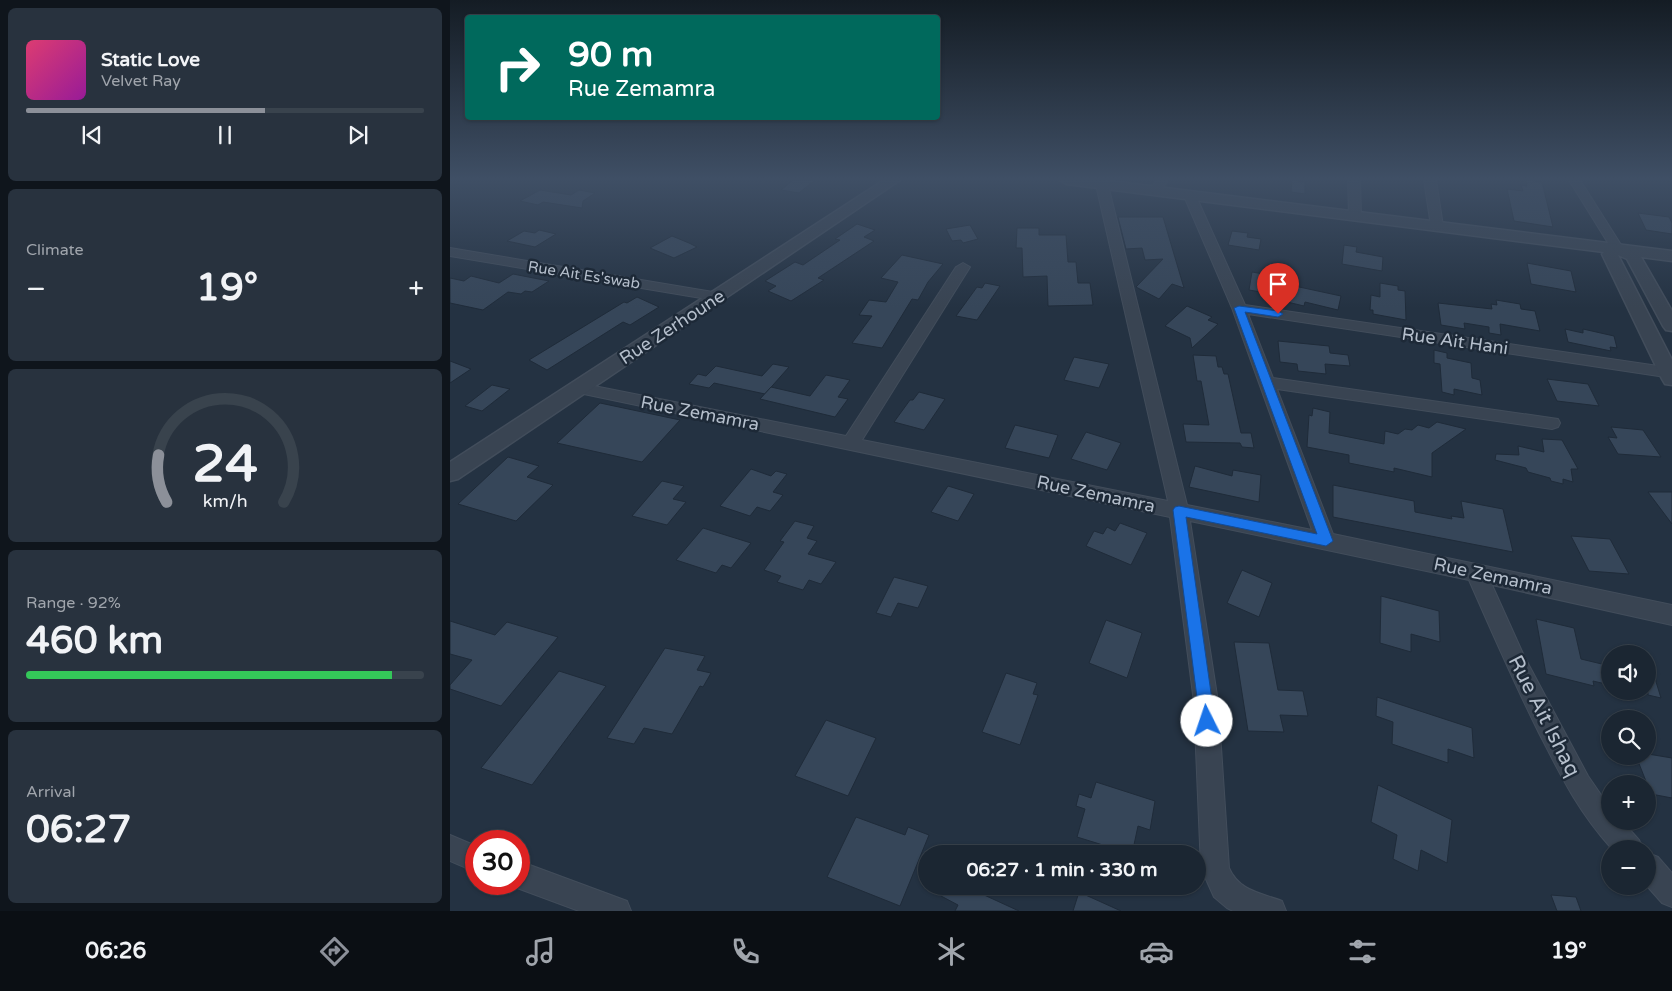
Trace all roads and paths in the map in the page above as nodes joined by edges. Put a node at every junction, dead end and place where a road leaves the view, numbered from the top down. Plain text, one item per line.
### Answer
1 (830, 223) edge
2 (1111, 223) edge
3 (1202, 223) edge
4 (1407, 223) edge
5 (1436, 223) edge
6 (1601, 223) edge
7 (1436, 226) junction
8 (1617, 248) junction
9 (450, 252) edge
10 (1672, 256) edge
11 (963, 267) dead end
12 (719, 296) junction
13 (1239, 308) junction
14 (1672, 326) edge
15 (1671, 375) edge
16 (1266, 382) junction
17 (579, 388) junction
18 (1552, 423) dead end
19 (851, 443) junction
20 (450, 473) edge
21 (1179, 510) junction
22 (1326, 541) junction
23 (1476, 572) junction
24 (1672, 615) edge
25 (1622, 840) edge
26 (450, 848) edge
27 (465, 854) edge
28 (1656, 876) edge
29 (530, 879) edge
30 (1672, 894) edge
31 (617, 911) edge
32 (1272, 911) edge

1 - 12 street, Rue Zerhoune
2 - 21 street
3 - 13 street
4 - 7 street
5 - 7 street
6 - 8 street
7 - 8 street
8 - 10 street
8 - 14 street
8 - 15 street
9 - 12 street, Rue Ait Es'swab
11 - 19 street
12 - 17 street, Rue Zerhoune
13 - 15 street, Rue Ait Hani
13 - 16 street
16 - 18 street
16 - 22 street
17 - 19 street, Rue Zemamra
17 - 20 street, Rue Zerhoune
19 - 21 street, Rue Zemamra
21 - 22 street, Rue Zemamra
21 - 32 street
22 - 23 street, Rue Zemamra
23 - 24 street, Rue Zemamra
23 - 25 street, Rue Ait Ishaq
26 - 27 street
28 - 30 street
29 - 31 street

